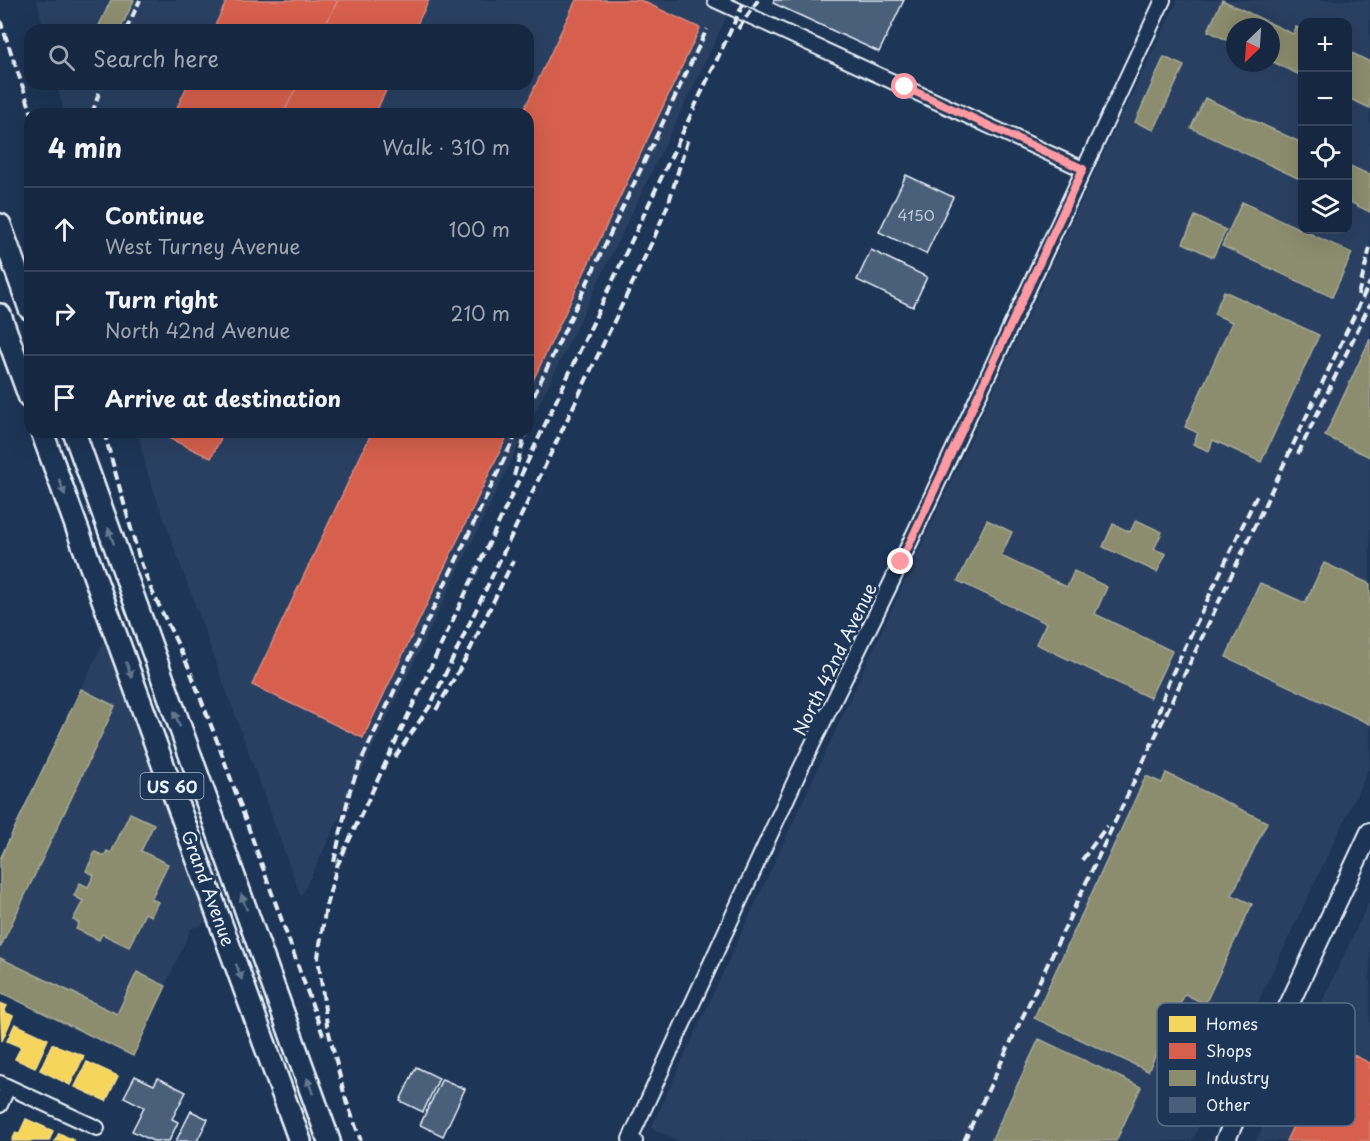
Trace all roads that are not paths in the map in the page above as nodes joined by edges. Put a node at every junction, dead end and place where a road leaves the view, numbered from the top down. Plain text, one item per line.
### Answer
1 (715, 0) edge
2 (1163, 0) edge
3 (1083, 169) junction
4 (0, 225) edge
5 (24, 292) edge
6 (0, 315) edge
7 (24, 381) edge
8 (44, 438) edge
9 (76, 438) edge
10 (1370, 832) edge
11 (1290, 1003) edge
12 (4, 1085) edge
13 (0, 1105) edge
14 (1232, 1126) edge
15 (97, 1128) dead end
16 (633, 1140) edge
17 (300, 1141) edge
18 (329, 1141) edge
19 (1225, 1141) edge

1 - 3 street
2 - 3 street, North 42nd Avenue
3 - 16 street, North 42nd Avenue
4 - 5 highway
6 - 7 highway
8 -> 17 highway, Grand Avenue / US 60
18 -> 9 highway, Grand Avenue / US 60
10 - 11 main road
12 - 13 street
12 - 15 street
14 - 19 main road

